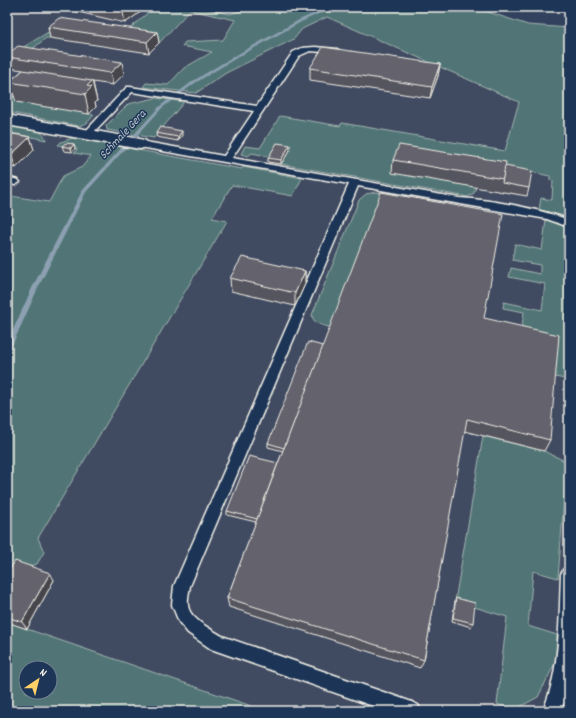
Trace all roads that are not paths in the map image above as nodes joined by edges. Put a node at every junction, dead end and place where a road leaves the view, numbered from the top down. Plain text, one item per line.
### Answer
1 (347, 52) edge
2 (260, 109) junction
3 (7, 120) edge
4 (87, 134) junction
5 (140, 144) joint
6 (226, 160) junction
7 (354, 183) junction
8 (569, 224) edge
9 (569, 574) edge
10 (412, 711) edge
11 (552, 711) edge

1 - 2 lane
2 - 4 lane
2 - 6 lane
3 - 4 street
4 - 5 street
5 - 6 lane
6 - 7 lane
7 - 8 lane
7 - 10 lane
9 - 11 lane

